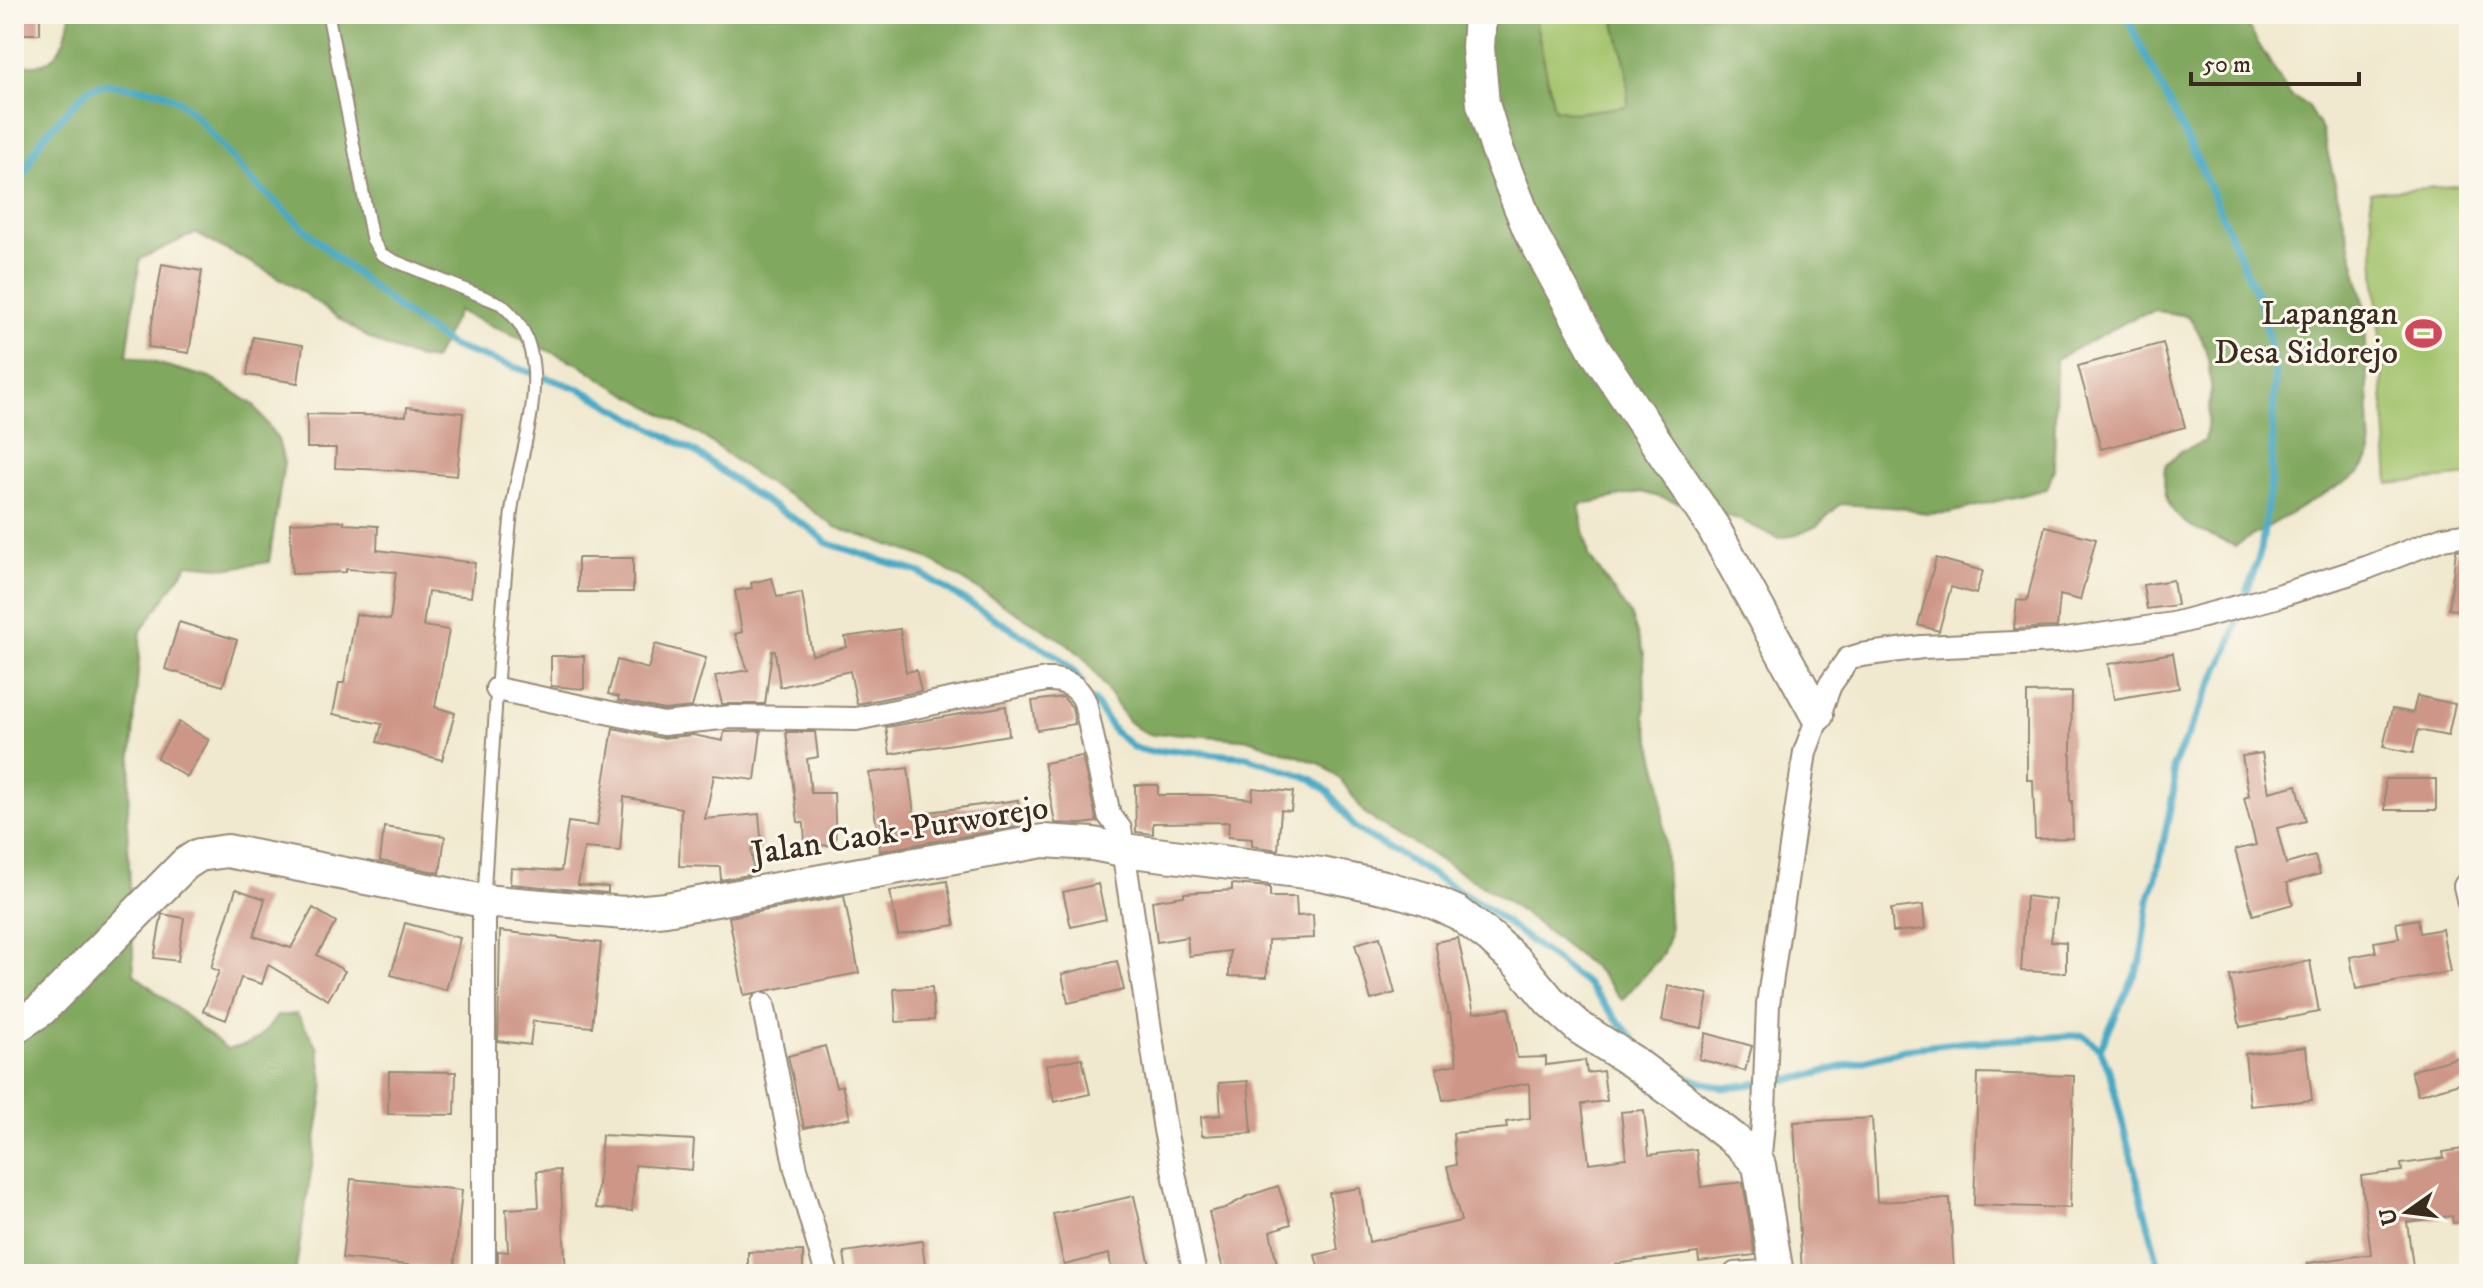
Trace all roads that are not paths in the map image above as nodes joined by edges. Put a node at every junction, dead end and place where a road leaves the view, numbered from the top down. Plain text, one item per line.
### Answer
1 (328, 14) edge
2 (1480, 14) edge
3 (2469, 534) edge
4 (497, 689) junction
5 (1817, 715) junction
6 (1123, 850) junction
7 (484, 901) junction
8 (763, 1004) dead end
9 (14, 1028) edge
10 (1759, 1165) junction
11 (1777, 1273) edge
12 (484, 1274) edge
13 (827, 1274) edge
14 (1195, 1274) edge
15 (1735, 1274) edge

1 - 4 lane
2 - 5 street
3 - 5 street
4 - 6 street
4 - 7 lane
5 - 10 street
6 - 7 street, Jalan Caok-Purworejo
6 - 10 street, Jalan Caok-Purworejo
6 - 14 street
7 - 9 street, Jalan Caok-Purworejo
7 - 12 street
8 - 13 street
10 - 11 street
11 - 15 street

